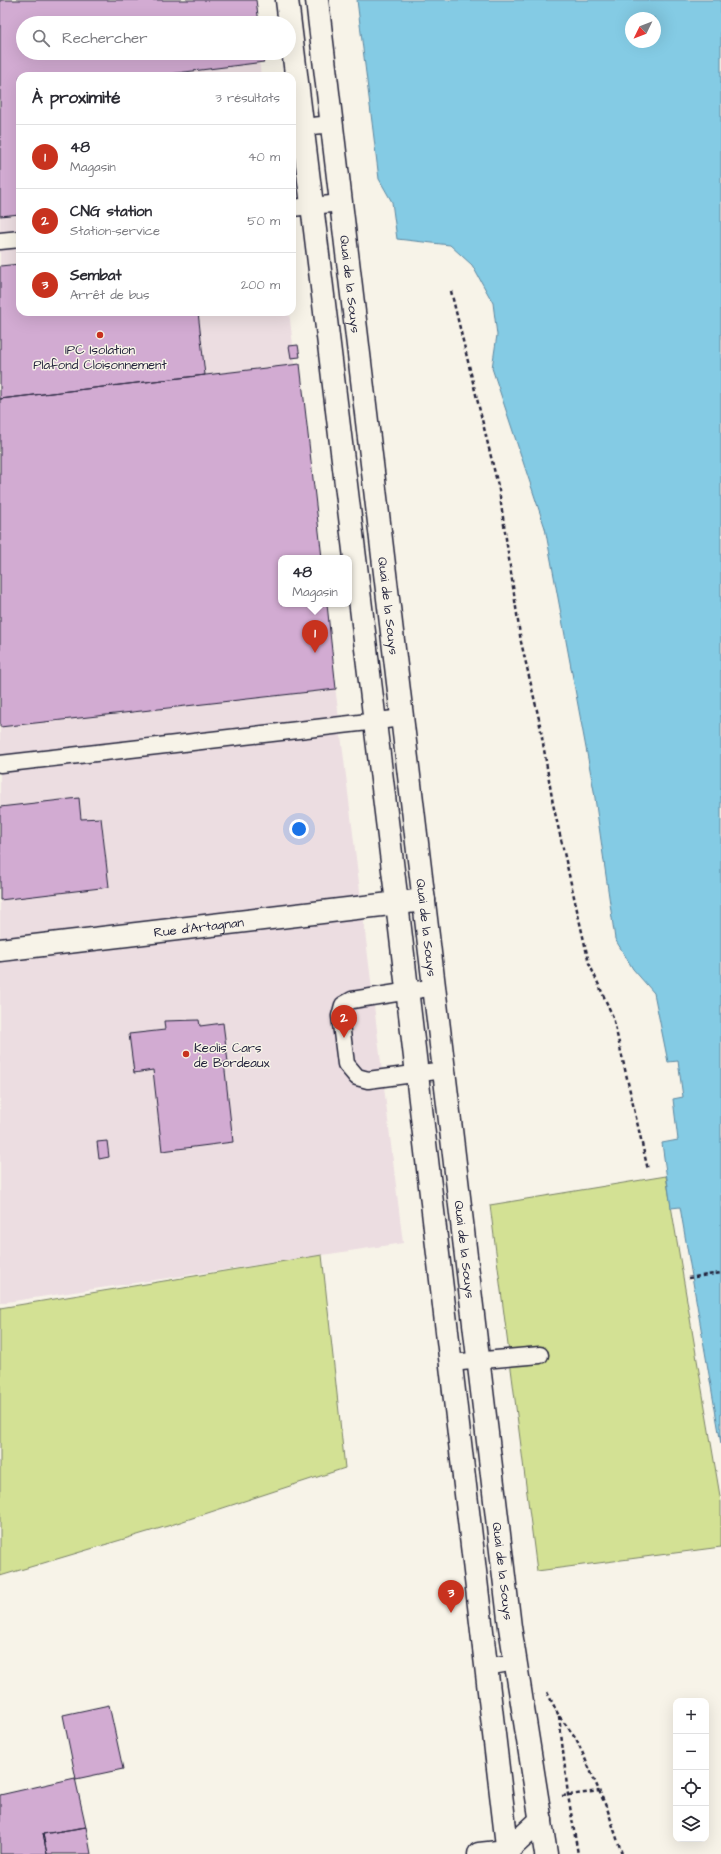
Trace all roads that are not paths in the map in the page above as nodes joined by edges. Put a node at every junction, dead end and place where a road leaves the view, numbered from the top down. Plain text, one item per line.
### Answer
1 (287, 0) edge
2 (317, 0) edge
3 (288, 16) edge
4 (292, 60) edge
5 (293, 72) edge
6 (296, 115) edge
7 (332, 124) junction
8 (297, 128) edge
9 (341, 202) junction
10 (302, 207) edge
11 (16, 239) edge
12 (0, 241) edge
13 (351, 555) edge
14 (352, 565) edge
15 (403, 718) junction
16 (374, 722) junction
17 (0, 764) edge
18 (424, 900) junction
19 (397, 903) junction
20 (0, 950) edge
21 (435, 987) junction
22 (407, 991) junction
23 (444, 1070) junction
24 (417, 1074) junction
25 (540, 1355) dead end
26 (478, 1360) junction
27 (450, 1363) junction
28 (516, 1662) junction
29 (486, 1667) junction
30 (541, 1820) junction
31 (508, 1853) edge
32 (479, 1854) edge
33 (546, 1854) edge

1 - 3 main road
2 - 7 main road, Quai de la Souys
4 - 5 main road
6 - 8 main road
7 - 8 lane
7 - 9 main road, Quai de la Souys
8 - 10 main road
9 - 10 lane
9 - 15 main road, Quai de la Souys
10 - 13 main road
11 - 12 lane
14 - 16 main road
15 - 16 lane
15 - 18 main road, Quai de la Souys
16 - 17 lane
16 - 19 main road
18 - 19 main road, Rue d'Artagnan
18 - 21 main road, Quai de la Souys
19 - 20 main road, Rue d'Artagnan
19 - 22 main road
21 - 22 lane
21 - 23 main road, Quai de la Souys
22 - 24 main road
22 - 24 lane
23 - 24 lane
23 - 26 main road, Quai de la Souys
24 - 27 main road
25 - 26 lane
26 - 27 lane
26 - 28 main road, Quai de la Souys
27 - 29 main road
28 - 29 lane
28 - 30 main road, Quai de la Souys
29 - 31 main road
30 - 31 main road
30 - 33 main road, Quai de la Souys
31 - 32 main road

